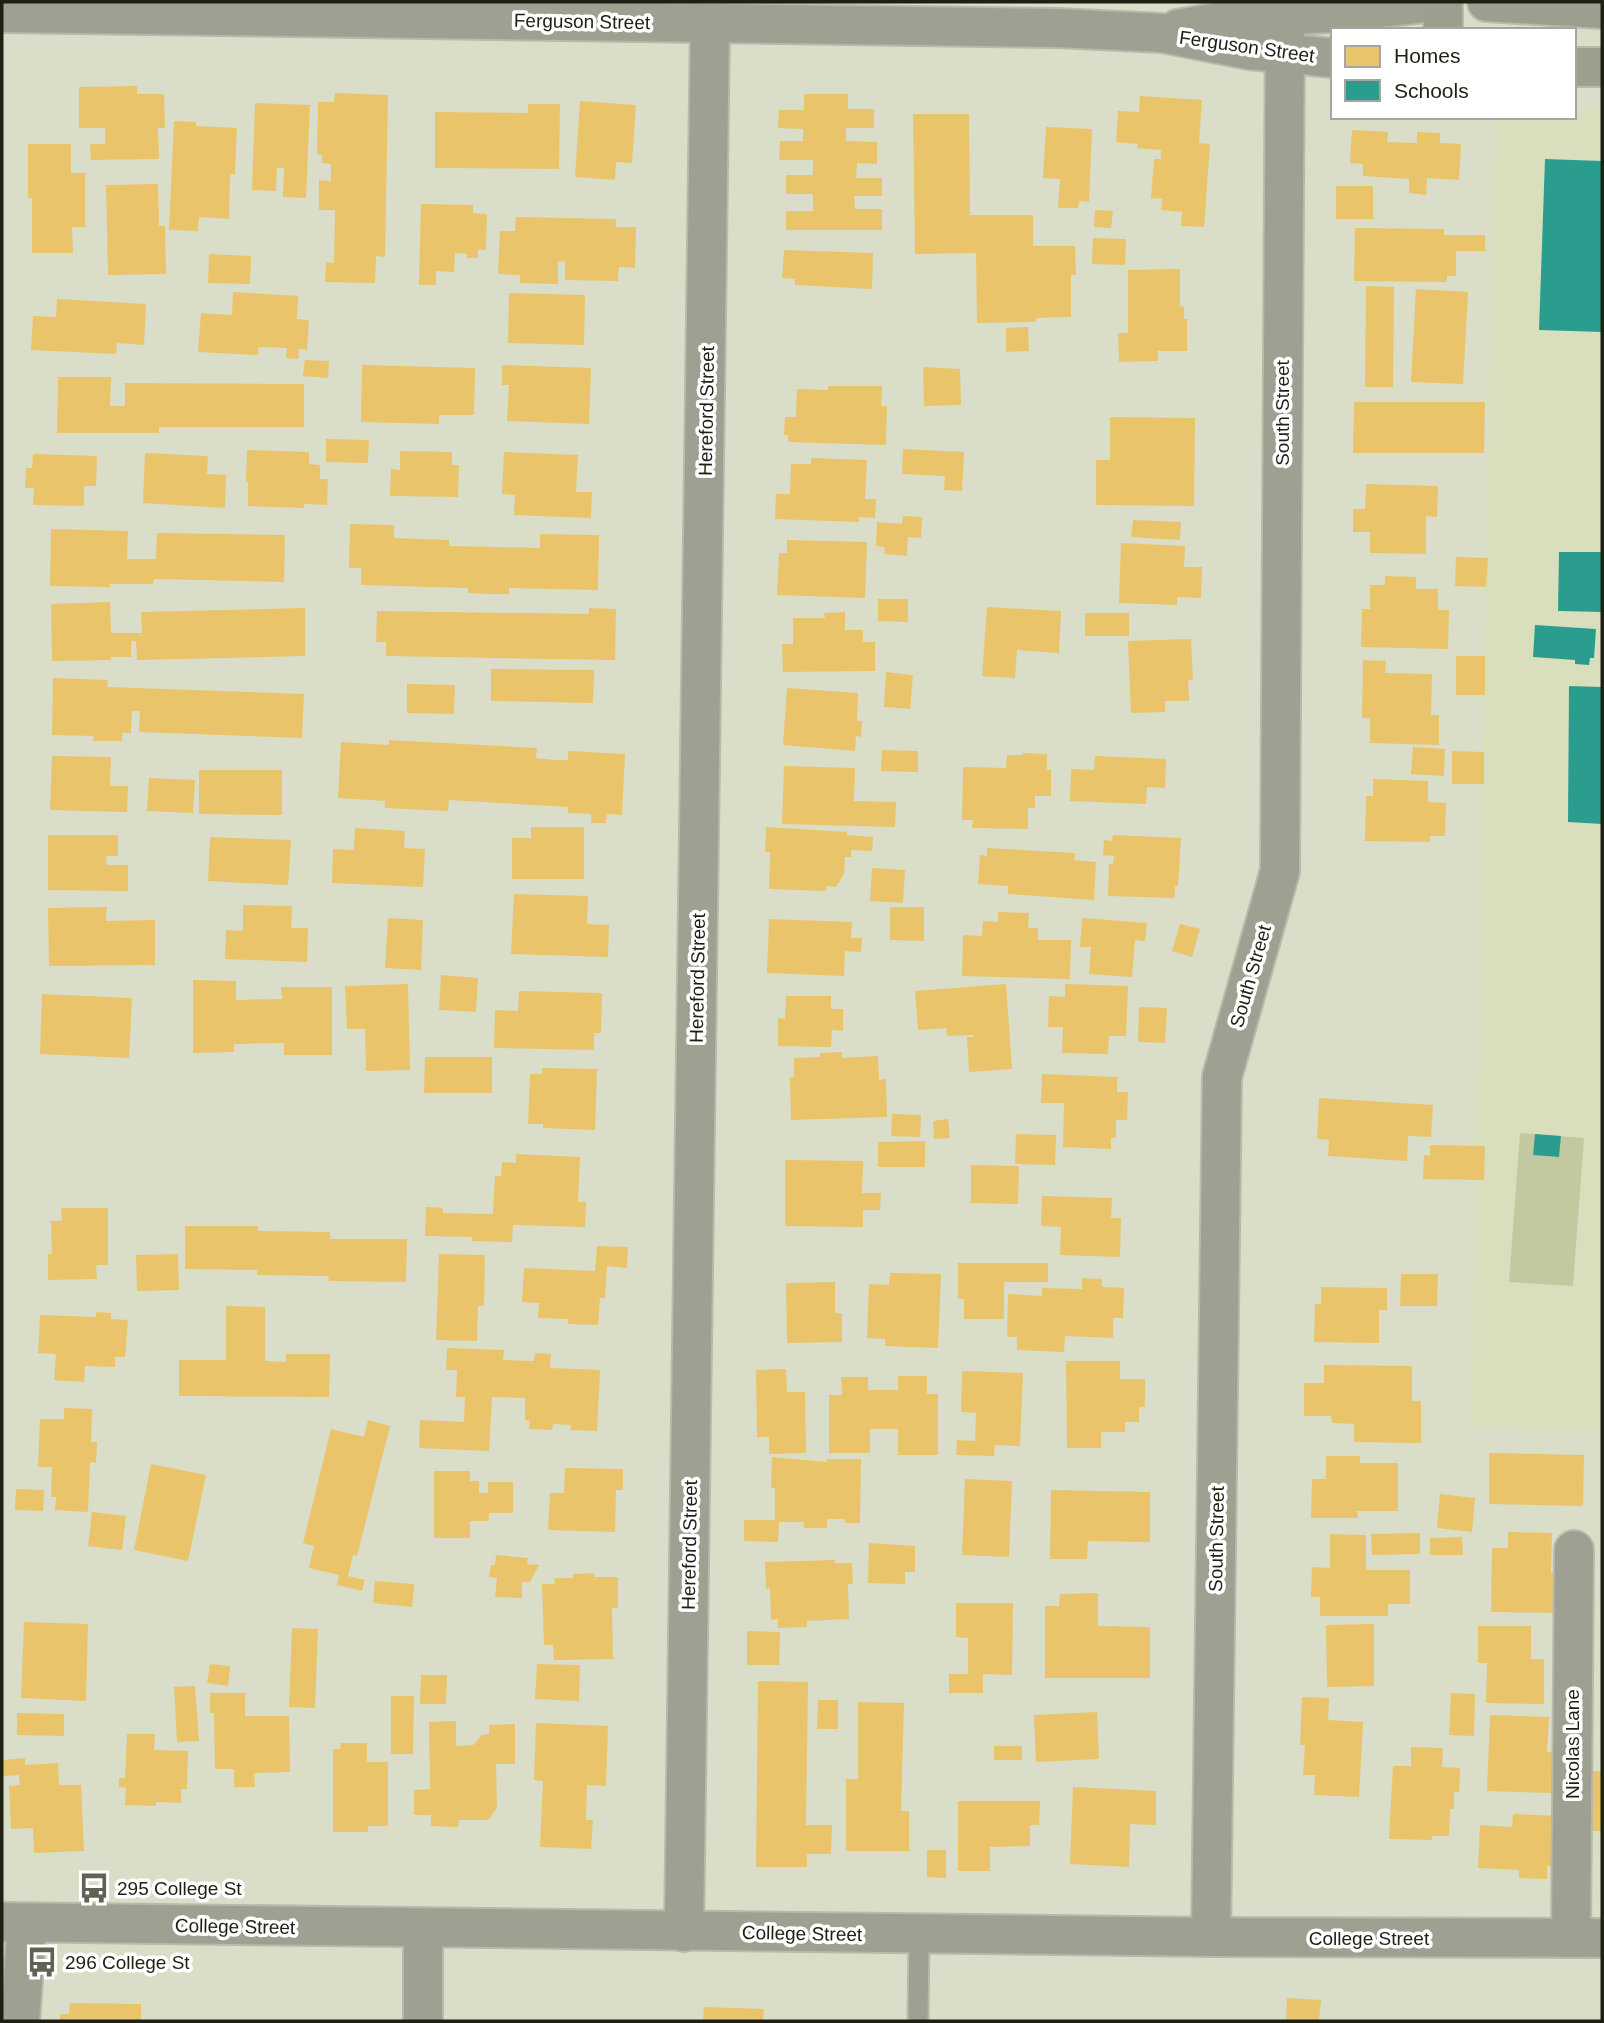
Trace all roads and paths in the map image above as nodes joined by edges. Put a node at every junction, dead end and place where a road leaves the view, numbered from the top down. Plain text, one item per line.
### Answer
1 (1433, 2) edge
2 (1443, 2) edge
3 (1487, 2) edge
4 (1514, 2) edge
5 (120, 9) edge
6 (1602, 9) edge
7 (534, 11) edge
8 (2, 13) edge
9 (1285, 14) junction
10 (710, 24) junction
11 (1443, 28) edge
12 (1513, 28) edge
13 (1162, 33) junction
14 (1284, 54) junction
15 (1331, 58) edge
16 (1576, 67) edge
17 (1602, 67) edge
18 (1574, 1550) dead end
19 (14, 1923) edge
20 (422, 1928) junction
21 (684, 1931) junction
22 (919, 1934) junction
23 (1211, 1937) junction
24 (1587, 1938) edge
25 (20, 2021) edge
26 (423, 2021) edge
27 (918, 2021) edge

1 - 9 street, Ferguson Street
2 - 11 main road
3 - 4 main road
4 - 6 main road
4 - 12 main road
5 - 7 street, Ferguson Street
5 - 8 street, Ferguson Street
7 - 10 street, Ferguson Street
9 - 13 street, Ferguson Street
9 - 14 street, South Street
10 - 13 street, Ferguson Street
10 - 21 street, Hereford Street
13 - 14 street, Ferguson Street
14 - 15 street, Ferguson Street
14 - 23 street, South Street
16 - 17 main road
18 - 24 street, Nicolas Lane
19 - 20 street, College Street
19 - 25 street
20 - 21 street, College Street
20 - 26 street
21 - 22 street, College Street
22 - 23 street, College Street
22 - 27 lane
23 - 24 street, College Street

